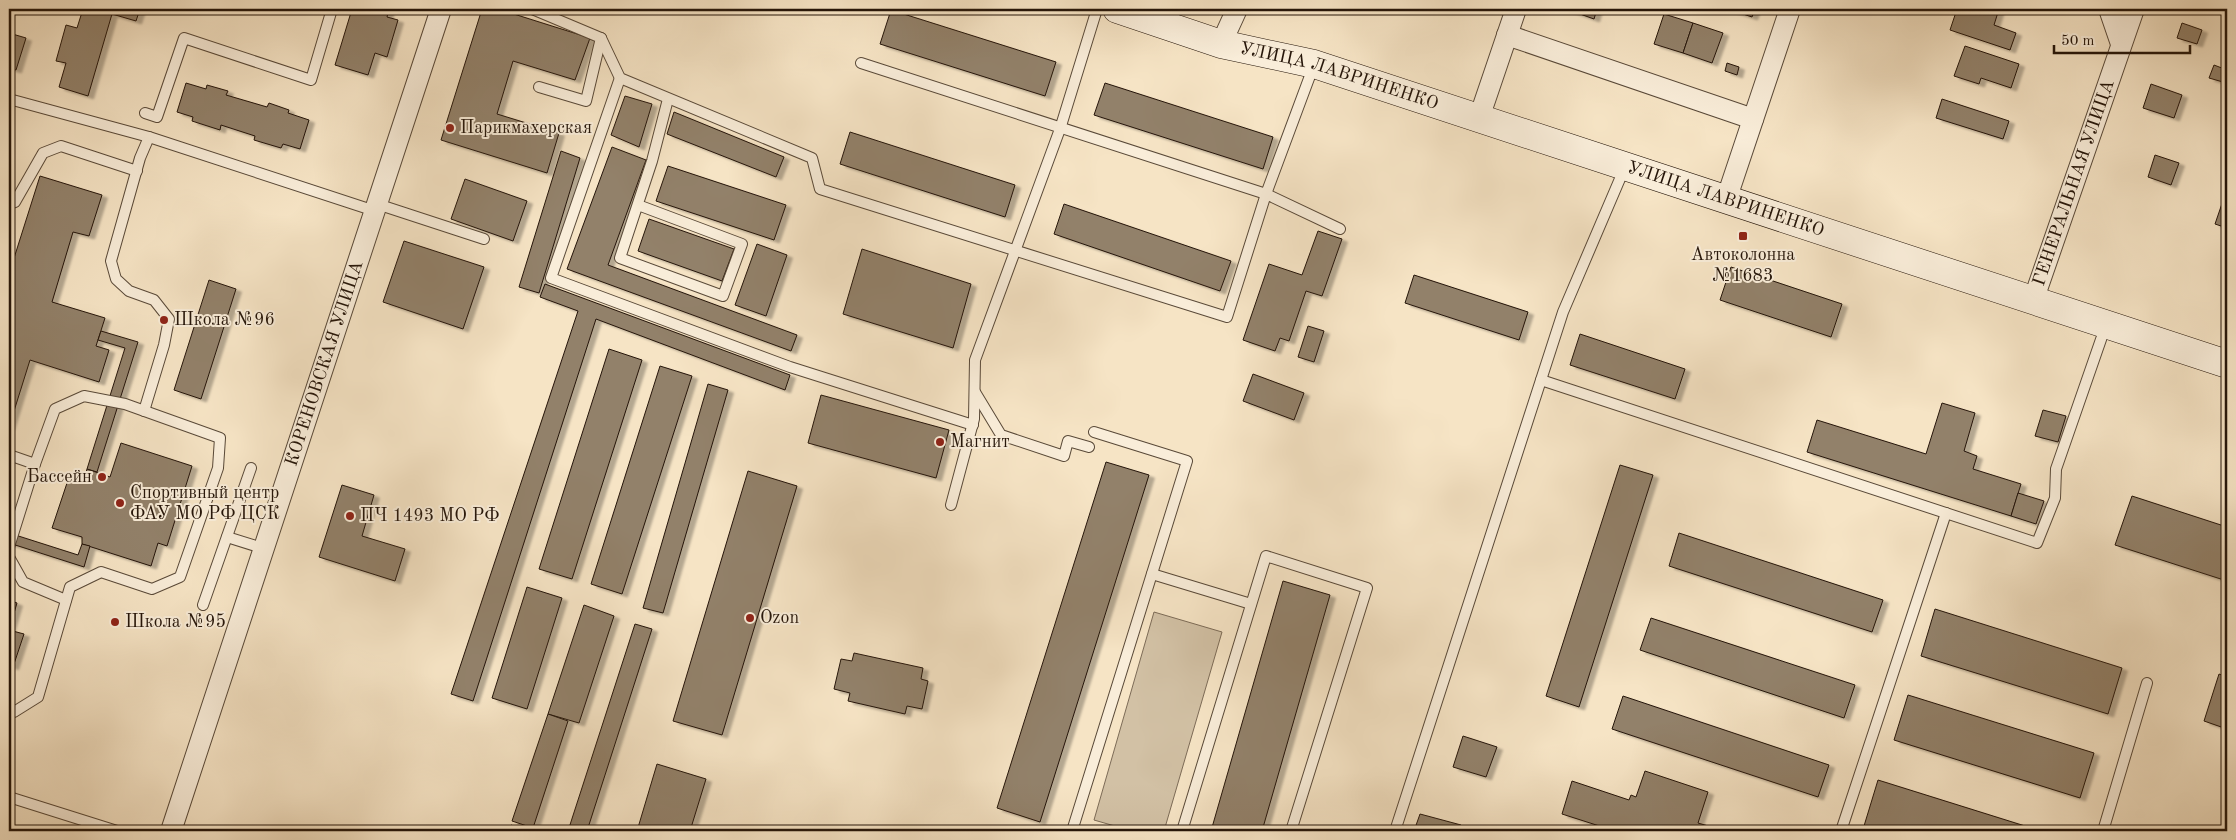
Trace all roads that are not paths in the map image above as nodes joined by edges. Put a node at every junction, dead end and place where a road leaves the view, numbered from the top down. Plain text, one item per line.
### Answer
1 (332, 9) edge
2 (441, 9) edge
3 (532, 9) edge
4 (1097, 9) edge
5 (1117, 9) edge
6 (1237, 9) edge
7 (1516, 9) edge
8 (1790, 9) edge
9 (2109, 9) edge
10 (2134, 9) edge
11 (1150, 14) edge
12 (1507, 34) junction
13 (601, 38) junction
14 (1221, 44) junction
15 (2122, 44) junction
16 (861, 63) dead end
17 (1314, 64) junction
18 (620, 78) junction
19 (539, 87) dead end
20 (9, 99) edge
21 (668, 99) junction
22 (145, 113) dead end
23 (1479, 118) junction
24 (1753, 119) junction
25 (1060, 129) junction
26 (148, 137) junction
27 (1625, 166) junction
28 (137, 171) junction
29 (1266, 194) junction
30 (1726, 200) junction
31 (9, 204) edge
32 (638, 205) junction
33 (376, 208) junction
34 (1340, 229) dead end
35 (484, 239) dead end
36 (1016, 250) junction
37 (2032, 301) junction
38 (2106, 325) junction
39 (2227, 364) edge
40 (1541, 380) junction
41 (975, 392) junction
42 (144, 411) junction
43 (973, 425) junction
44 (1094, 432) dead end
45 (1089, 447) dead end
46 (9, 455) edge
47 (35, 464) junction
48 (251, 468) dead end
49 (951, 505) dead end
50 (1946, 513) junction
51 (227, 537) junction
52 (9, 547) edge
53 (262, 548) junction
54 (9, 557) edge
55 (1152, 574) junction
56 (66, 600) junction
57 (1251, 604) junction
58 (203, 605) dead end
59 (2147, 683) dead end
60 (9, 710) edge
61 (9, 797) edge
62 (117, 831) edge
63 (170, 831) edge
64 (1072, 831) edge
65 (1182, 831) edge
66 (1291, 831) edge
67 (1395, 831) edge
68 (1841, 831) edge
69 (2102, 831) edge

1 - 22 lane
2 - 33 street, КОРЕНОВСКАЯ УЛИЦА
3 - 13 lane
4 - 25 lane
5 - 11 street
6 - 14 street
7 - 12 street
8 - 24 street
9 - 15 street
10 - 15 street, ГЕНЕРАЛЬНАЯ УЛИЦА
11 - 14 street
12 - 23 street
12 - 24 street
13 - 18 lane
13 - 19 lane
14 - 17 street, УЛИЦА ЛАВРИНЕНКО
15 - 37 street, ГЕНЕРАЛЬНАЯ УЛИЦА
16 - 25 lane
17 - 23 street, УЛИЦА ЛАВРИНЕНКО
17 - 29 lane
18 - 21 lane
18 - 43 lane
20 - 26 lane
21 - 32 lane
21 - 36 lane
23 - 27 street, УЛИЦА ЛАВРИНЕНКО
24 - 30 street
25 - 29 lane
25 - 36 lane
26 - 28 lane
26 - 33 lane
27 - 30 street, УЛИЦА ЛАВРИНЕНКО
27 - 40 lane
28 - 31 lane
28 - 42 lane
29 - 34 lane
29 - 36 lane
30 - 37 street, УЛИЦА ЛАВРИНЕНКО
32 - 32 lane
33 - 35 lane
33 - 53 street, КОРЕНОВСКАЯ УЛИЦА
36 - 41 lane
37 - 38 street, УЛИЦА ЛАВРИНЕНКО
38 - 39 street, УЛИЦА ЛАВРИНЕНКО
38 - 50 lane
40 - 50 lane
40 - 67 lane
41 - 43 lane
41 - 45 lane
42 - 47 lane
42 - 56 lane
43 - 49 lane
44 - 55 lane
46 - 47 lane
47 - 52 lane
48 - 51 lane
50 - 68 lane
51 - 53 lane
51 - 58 lane
53 - 63 street, КОРЕНОВСКАЯ УЛИЦА
54 - 56 lane
55 - 57 lane
55 - 64 lane
56 - 60 lane
57 - 65 lane
57 - 66 lane
59 - 69 lane
61 - 62 lane

